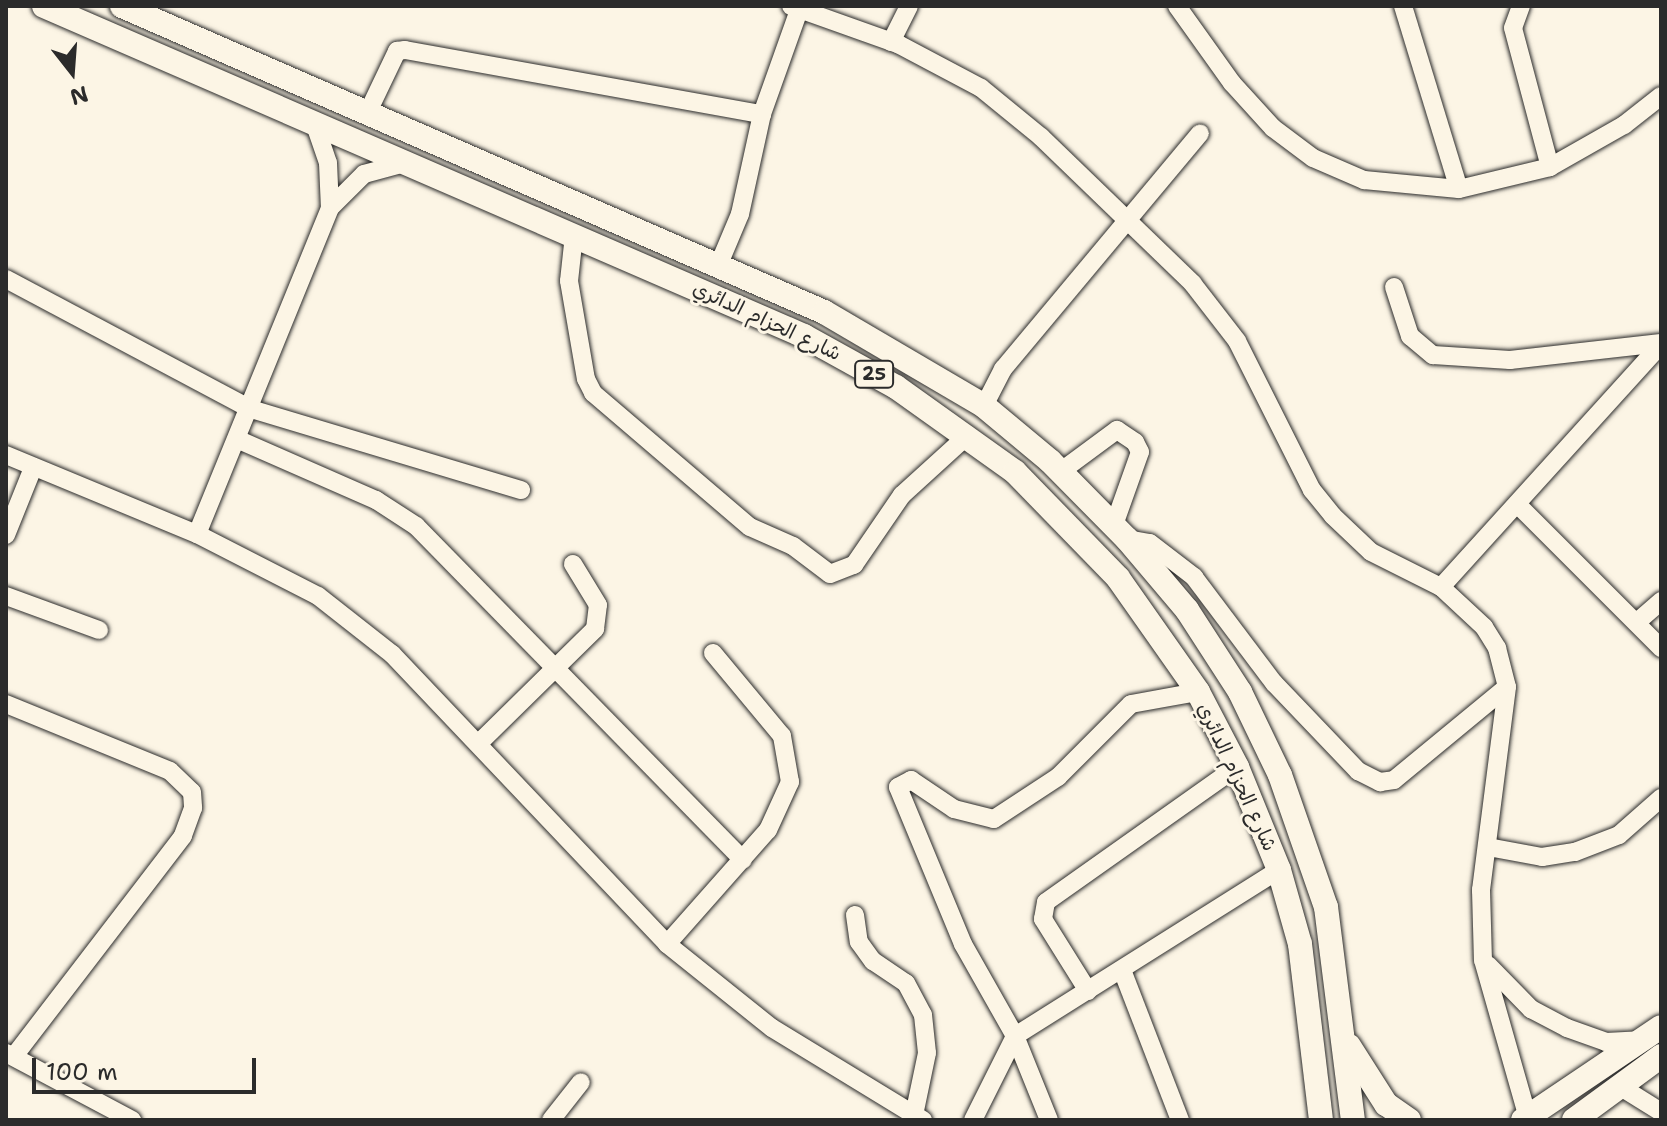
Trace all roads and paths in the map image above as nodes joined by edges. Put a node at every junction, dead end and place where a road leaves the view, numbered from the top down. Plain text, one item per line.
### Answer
1 (44, 6) edge
2 (122, 6) edge
3 (909, 6) edge
4 (1177, 6) edge
5 (1403, 6) edge
6 (1521, 6) edge
7 (795, 8) edge
8 (891, 42) junction
9 (1661, 96) edge
10 (367, 114) junction
11 (762, 114) junction
12 (314, 122) junction
13 (1200, 133) dead end
14 (405, 163) junction
15 (1550, 167) junction
16 (1459, 189) junction
17 (330, 208) junction
18 (1127, 217) junction
19 (574, 235) junction
20 (719, 264) junction
21 (6, 279) edge
22 (1394, 287) dead end
23 (1661, 343) edge
24 (984, 406) junction
25 (251, 409) junction
26 (968, 435) junction
27 (239, 440) junction
28 (6, 455) edge
29 (33, 468) junction
30 (1060, 472) junction
31 (521, 490) dead end
32 (1517, 504) junction
33 (1120, 532) junction
34 (197, 534) junction
35 (6, 535) edge
36 (573, 564) dead end
37 (1441, 587) junction
38 (6, 596) edge
39 (1661, 601) edge
40 (1637, 622) junction
41 (99, 630) dead end
42 (1661, 648) edge
43 (713, 653) dead end
44 (556, 667) junction
45 (1507, 687) junction
46 (1198, 692) junction
47 (6, 704) edge
48 (479, 743) junction
49 (1237, 767) junction
50 (1661, 798) edge
51 (1488, 847) junction
52 (743, 860) junction
53 (1279, 870) junction
54 (855, 915) dead end
55 (667, 944) junction
56 (1483, 960) junction
57 (1122, 970) junction
58 (1088, 991) junction
59 (1015, 1036) junction
60 (1655, 1041) edge
61 (1347, 1043) junction
62 (10, 1054) edge
63 (581, 1082) dead end
64 (1621, 1087) junction
65 (1661, 1112) edge
66 (918, 1117) edge
67 (1525, 1119) edge
68 (132, 1120) edge
69 (551, 1120) edge
70 (973, 1120) edge
71 (1049, 1120) edge
72 (1180, 1120) edge
73 (1321, 1120) edge
74 (1353, 1120) edge
75 (1409, 1120) edge
76 (1574, 1120) edge

1 - 12 main road, شارع الحزام الدائري / 25
2 - 10 main road, شارع الحزام الدائري / 25
3 - 8 street
4 - 16 street
5 - 16 street
6 - 15 street
7 - 8 street
7 - 11 street
8 - 18 street
9 - 15 street
10 - 11 street
10 - 20 main road, شارع الحزام الدائري / 25
11 - 20 street
12 - 14 main road, شارع الحزام الدائري / 25
12 - 17 street
13 - 18 street
14 - 17 street
14 - 19 main road, شارع الحزام الدائري / 25
15 - 16 street
17 - 25 street
18 - 24 street
18 - 37 street
19 - 26 main road, شارع الحزام الدائري / 25
19 - 26 street
20 - 24 main road, شارع الحزام الدائري / 25
21 - 25 street
22 - 23 street
23 - 32 street
24 - 30 main road, شارع الحزام الدائري / 25
25 - 27 street
25 - 31 street
26 - 46 main road, شارع الحزام الدائري / 25
27 - 34 street
27 - 44 street
28 - 29 street
29 - 34 street
29 - 35 street
30 - 33 main road, شارع الحزام الدائري / 25
30 - 33 street
32 - 37 street
32 - 40 street
33 - 45 street
33 - 61 main road, شارع الحزام الدائري / 25
34 - 48 street
36 - 44 street
37 - 45 street
38 - 41 street
39 - 40 street
40 - 42 street
43 - 52 street
44 - 48 street
44 - 52 street
45 - 51 street
46 - 49 main road, شارع الحزام الدائري / 25
46 - 59 street
47 - 62 street
48 - 55 street
49 - 53 main road, شارع الحزام الدائري / 25
49 - 58 street
50 - 51 street
51 - 56 street
52 - 55 street
53 - 57 street
53 - 73 main road, شارع الحزام الدائري / 25
54 - 66 street
55 - 66 street
56 - 60 street
56 - 67 street
57 - 58 street
57 - 72 street
58 - 59 street
59 - 70 street
59 - 71 street
60 - 64 main road
60 - 67 main road
61 - 74 main road, شارع الحزام الدائري / 25
61 - 75 main road
62 - 68 street
63 - 69 street
64 - 65 street
64 - 76 main road

